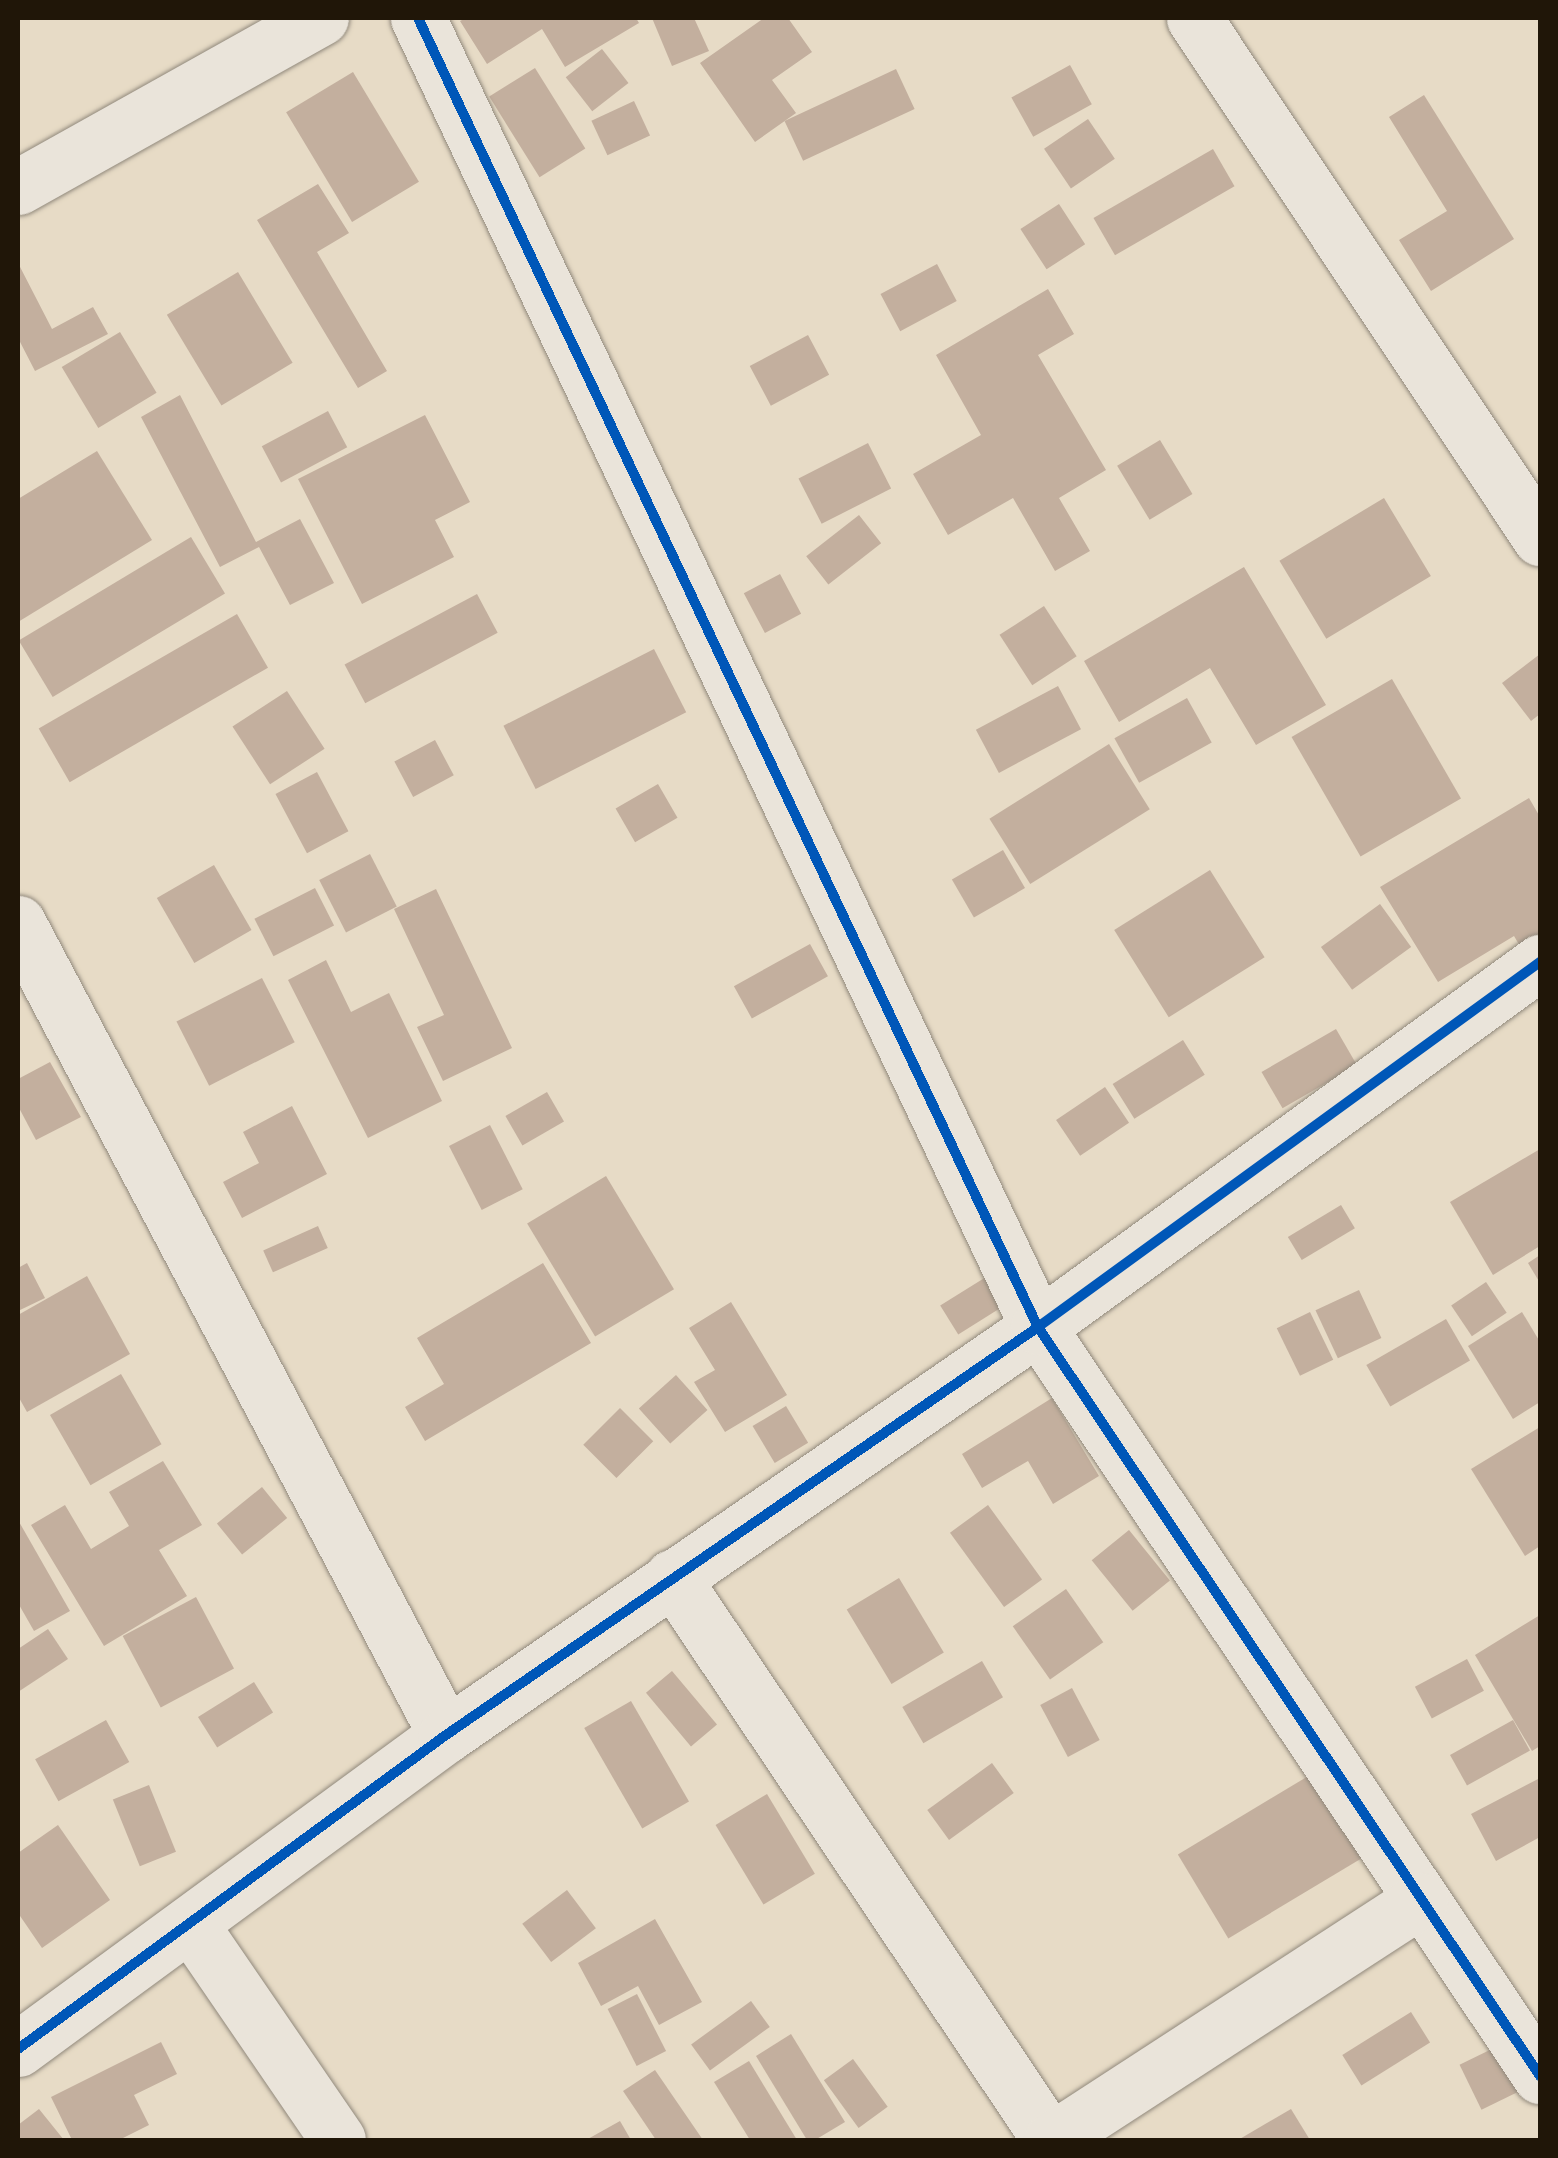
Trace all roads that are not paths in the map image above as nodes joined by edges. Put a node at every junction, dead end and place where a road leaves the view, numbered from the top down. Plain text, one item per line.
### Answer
1 (322, 18) edge
2 (418, 18) edge
3 (1194, 18) edge
4 (18, 187) edge
5 (1540, 538) edge
6 (18, 924) edge
7 (1540, 962) edge
8 (1038, 1327) junction
9 (672, 1578) junction
10 (446, 1735) junction
11 (1420, 1900) junction
12 (191, 1924) junction
13 (18, 2049) edge
14 (1540, 2076) edge
15 (338, 2140) edge
16 (1050, 2140) edge

1 - 4 street
2 - 8 street
3 - 5 street
6 - 10 street
7 - 8 street
8 - 9 street
8 - 11 street
9 - 10 street
9 - 16 street
10 - 12 street
11 - 14 street
11 - 16 street
12 - 13 street
12 - 15 street

